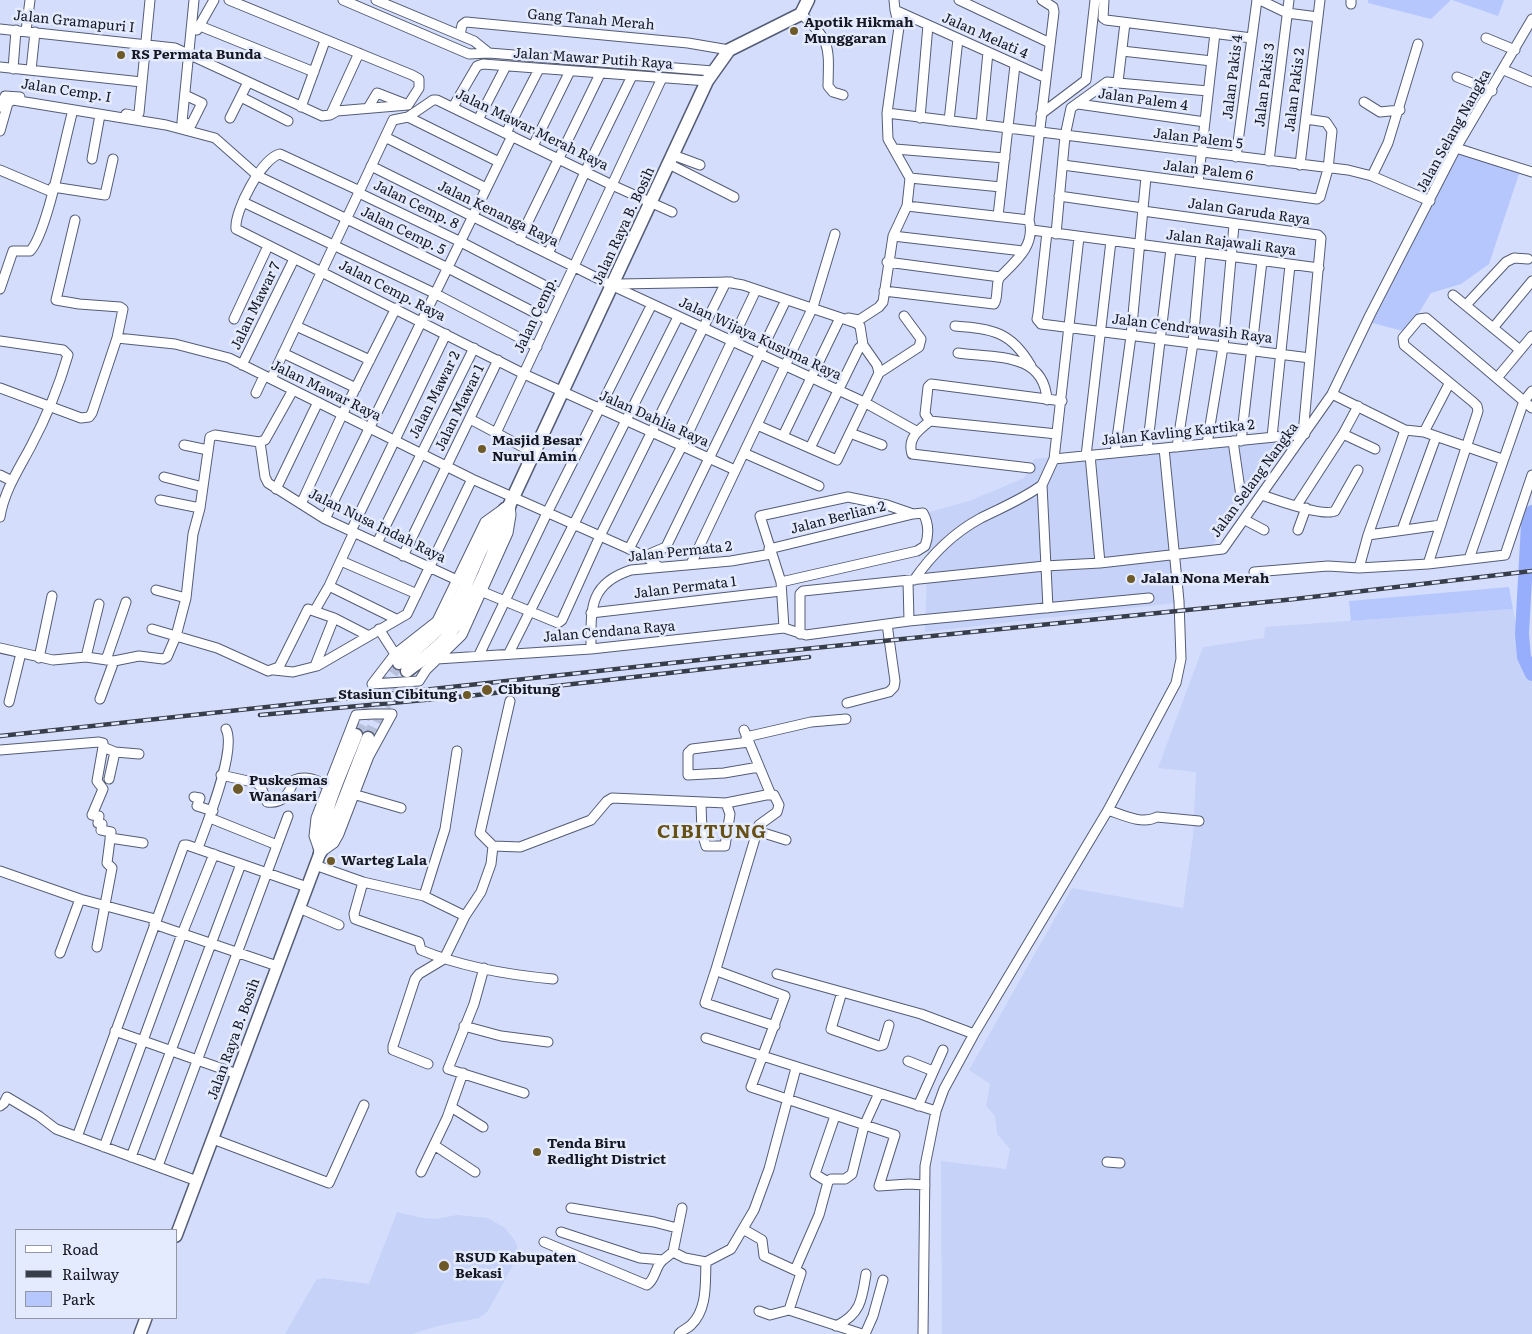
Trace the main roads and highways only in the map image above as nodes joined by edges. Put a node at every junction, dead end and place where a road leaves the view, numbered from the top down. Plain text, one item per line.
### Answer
1 (808, 0) edge
2 (400, 662) tunnel mouth
3 (362, 736) tunnel mouth
4 (318, 859) road end

1 - 2 main road, Jalan Raya B. Bosih
3 - 4 main road

